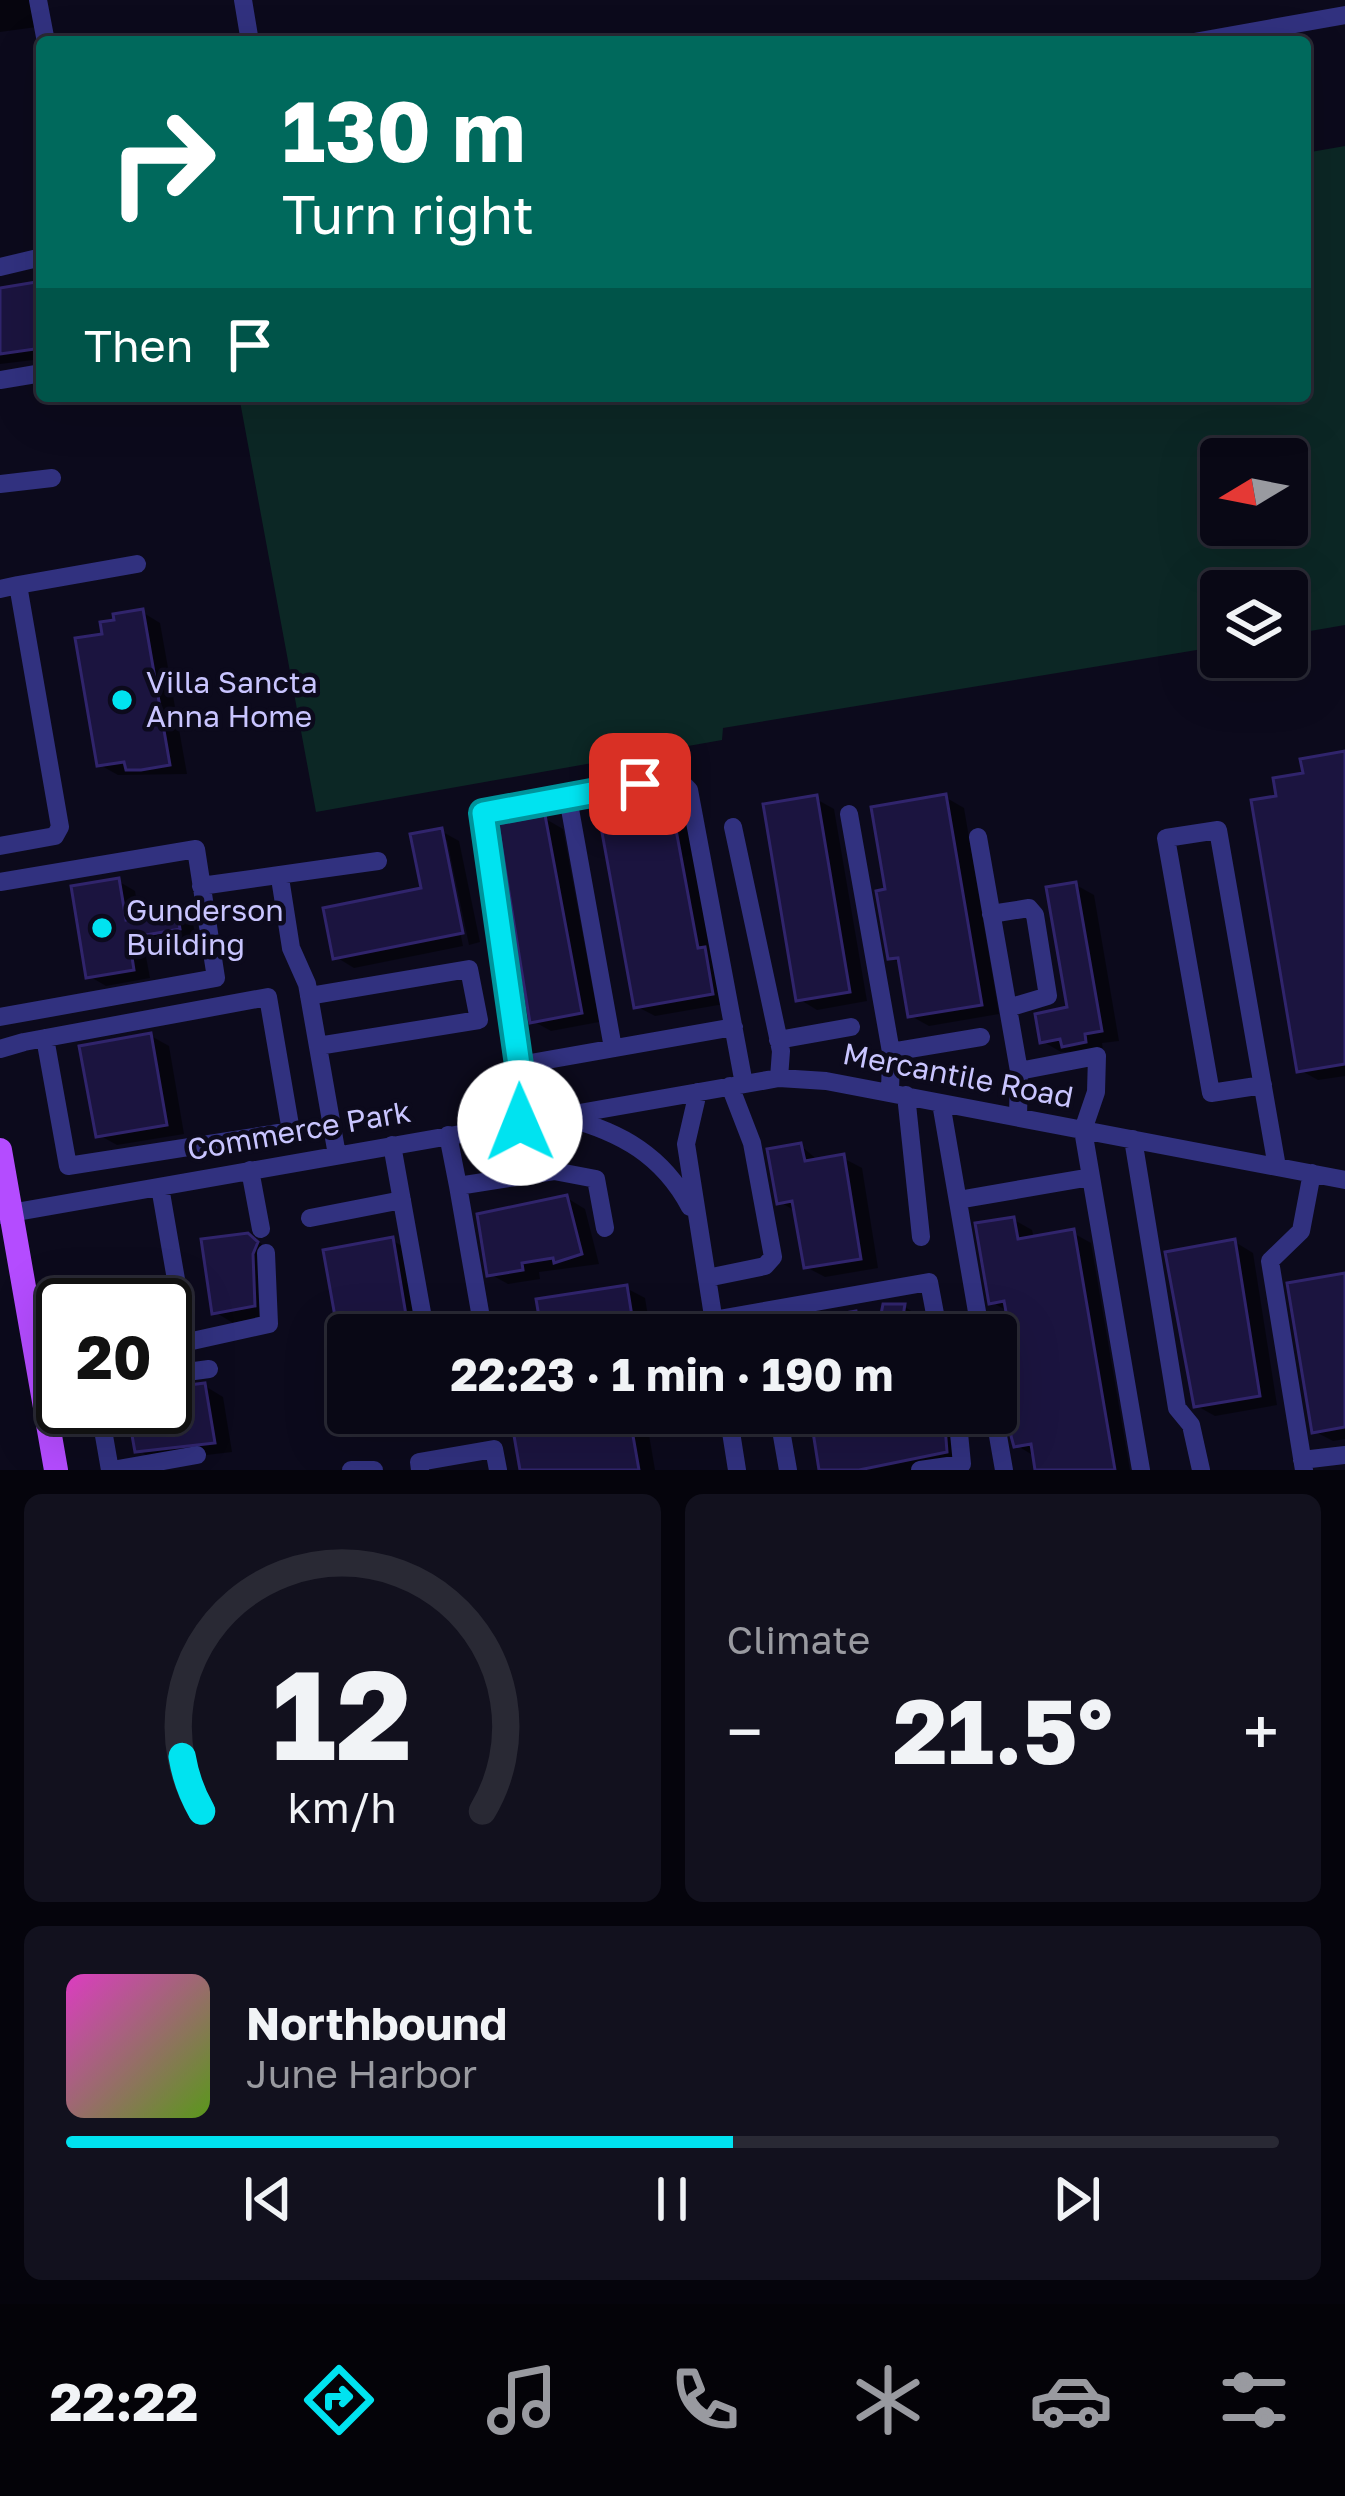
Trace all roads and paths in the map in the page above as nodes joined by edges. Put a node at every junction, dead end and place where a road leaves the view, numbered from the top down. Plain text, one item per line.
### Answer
1 (38, 0) edge
2 (242, 0) edge
3 (1345, 15) edge
4 (45, 36) edge
5 (249, 36) edge
6 (1228, 36) edge
7 (36, 258) edge
8 (0, 266) edge
9 (36, 375) edge
10 (0, 380) edge
11 (52, 478) dead end
12 (0, 484) edge
13 (136, 564) dead end
14 (9, 587) edge
15 (568, 798) junction
16 (849, 814) dead end
17 (733, 826) dead end
18 (977, 837) dead end
19 (0, 846) edge
20 (378, 861) dead end
21 (280, 878) junction
22 (0, 882) edge
23 (201, 886) junction
24 (991, 914) junction
25 (309, 996) junction
26 (1008, 1008) junction
27 (0, 1017) edge
28 (734, 1027) junction
29 (851, 1027) dead end
30 (980, 1037) dead end
31 (45, 1038) junction
32 (778, 1040) junction
33 (318, 1046) junction
34 (613, 1048) junction
35 (0, 1049) edge
36 (891, 1052) junction
37 (519, 1065) junction
38 (1026, 1068) junction
39 (779, 1078) junction
40 (737, 1085) junction
41 (1263, 1085) junction
42 (698, 1092) junction
43 (898, 1094) junction
44 (940, 1102) junction
45 (558, 1116) junction
46 (1018, 1117) junction
47 (520, 1123) junction
48 (1083, 1130) junction
49 (291, 1131) junction
50 (448, 1136) junction
51 (1133, 1139) junction
52 (392, 1145) junction
53 (197, 1148) junction
54 (0, 1150) edge
55 (337, 1155) junction
56 (297, 1162) junction
57 (1277, 1167) junction
58 (250, 1170) junction
59 (1312, 1173) junction
60 (1091, 1177) junction
61 (202, 1179) junction
62 (1345, 1180) edge
63 (160, 1186) junction
64 (458, 1186) junction
65 (402, 1199) junction
66 (958, 1200) junction
67 (5, 1214) edge
68 (310, 1218) dead end
69 (698, 1222) junction
70 (605, 1228) dead end
71 (261, 1229) dead end
72 (921, 1237) dead end
73 (266, 1252) dead end
74 (176, 1278) edge
75 (707, 1278) junction
76 (422, 1314) edge
77 (480, 1314) edge
78 (713, 1314) edge
79 (777, 1314) edge
80 (935, 1314) edge
81 (977, 1314) edge
82 (36, 1318) edge
83 (192, 1341) edge
84 (209, 1369) dead end
85 (192, 1371) edge
86 (54, 1434) edge
87 (104, 1434) edge
88 (731, 1434) edge
89 (782, 1434) edge
90 (959, 1434) edge
91 (998, 1434) edge
92 (197, 1455) dead end
93 (1345, 1455) edge
94 (1303, 1465) edge
95 (56, 1470) edge
96 (111, 1470) edge
97 (351, 1470) edge
98 (374, 1470) edge
99 (420, 1470) edge
100 (498, 1470) edge
101 (737, 1470) edge
102 (788, 1470) edge
103 (920, 1470) edge
104 (1004, 1470) edge
105 (1142, 1470) edge
106 (1201, 1470) edge

1 - 4 street
2 - 5 street
3 - 6 street
7 - 8 street
9 - 10 street
11 - 12 street
13 - 14 street
14 - 19 street
15 - 28 street
15 - 34 street
15 - 37 street
16 - 36 street
17 - 32 street
18 - 24 street
20 - 21 street
21 - 23 street
21 - 25 street
22 - 23 street
23 - 27 street
24 - 26 street
24 - 26 street
25 - 33 street
25 - 33 street
26 - 38 street
28 - 34 street
28 - 40 street
29 - 32 street
30 - 36 street
31 - 35 street
31 - 49 street
31 - 53 street
32 - 39 street
33 - 55 street
34 - 37 street
36 - 43 street
37 - 47 street
38 - 46 street
38 - 48 street
39 - 40 street, Mercantile Road
39 - 43 street, Mercantile Road
40 - 42 street, Mercantile Road
40 - 75 street
41 - 41 street
41 - 57 street
42 - 45 street, Mercantile Road
42 - 69 street, Commerce Park
43 - 44 street, Mercantile Road
43 - 72 street
44 - 46 street, Mercantile Road
44 - 66 street
45 - 47 street, Commerce Park
45 - 69 street, Commerce Park
46 - 48 street, Mercantile Road
47 - 50 street, Commerce Park
48 - 51 street, Mercantile Road
48 - 60 street
49 - 53 street
49 - 56 street
50 - 52 street, Commerce Park
50 - 64 street
51 - 57 street, Mercantile Road
51 - 106 street
52 - 55 street, Commerce Park
52 - 65 street
53 - 61 street
54 - 67 main road
55 - 56 street, Commerce Park
56 - 58 street, Commerce Park
57 - 59 street, Mercantile Road
58 - 61 street, Commerce Park
58 - 71 street
59 - 62 street, Mercantile Road
59 - 94 street
60 - 66 street
60 - 105 street
61 - 63 street, Commerce Park
63 - 67 street, Commerce Park
63 - 74 street
64 - 70 street
64 - 77 street
65 - 68 street
65 - 76 street
66 - 81 street
67 - 82 main road
69 - 75 street, Commerce Park
73 - 83 street
75 - 78 street, Commerce Park
79 - 80 street
84 - 85 street
86 - 95 main road
87 - 96 street
88 - 101 street
89 - 102 street
90 - 103 street
91 - 104 street
92 - 96 street
93 - 94 street
97 - 98 street
99 - 100 street

